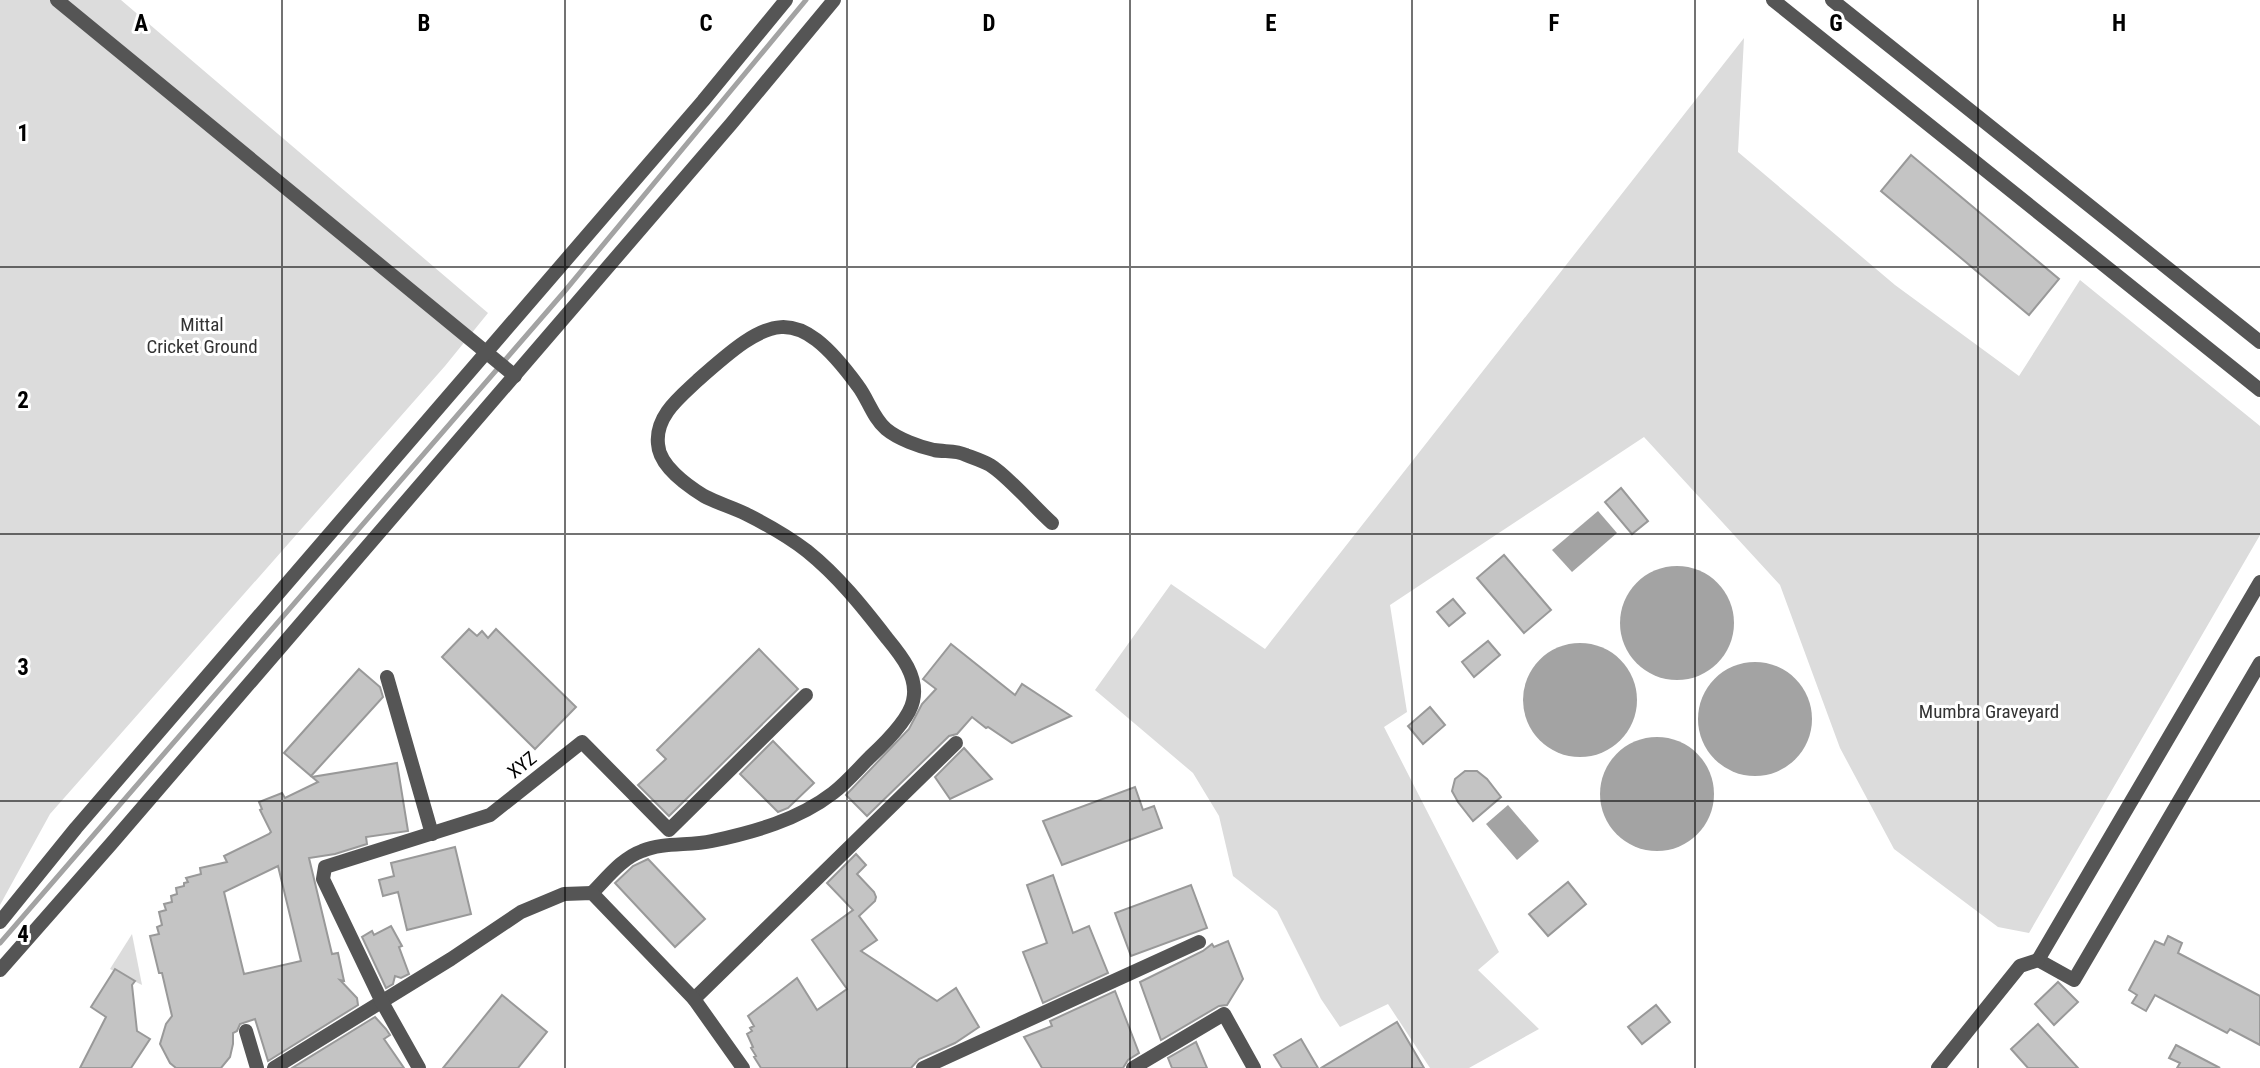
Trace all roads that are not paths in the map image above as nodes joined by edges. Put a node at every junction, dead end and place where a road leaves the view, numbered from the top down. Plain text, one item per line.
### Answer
1 (57, 0) edge
2 (786, 0) edge
3 (834, 0) edge
4 (1773, 0) edge
5 (1832, 0) edge
6 (2260, 342) edge
7 (491, 355) junction
8 (512, 373) junction
9 (2260, 390) edge
10 (1052, 523) dead end
11 (2260, 582) edge
12 (2260, 663) edge
13 (387, 677) dead end
14 (806, 695) dead end
15 (956, 743) dead end
16 (432, 834) junction
17 (592, 893) junction
18 (0, 922) edge
19 (1199, 942) dead end
20 (2038, 960) junction
21 (0, 970) edge
22 (694, 999) junction
23 (382, 1002) junction
24 (246, 1031) dead end
25 (257, 1068) edge
26 (274, 1068) edge
27 (419, 1068) edge
28 (743, 1068) edge
29 (923, 1068) edge
30 (1133, 1068) edge
31 (1254, 1068) edge
32 (1938, 1068) edge

1 - 7 street
2 - 7 street
3 - 8 street
4 - 9 street
5 - 6 street
7 - 8 street
7 - 18 street
8 - 21 street
10 - 17 street
11 - 20 street
12 - 20 street
13 - 16 street
14 - 16 street, XYZ
15 - 22 street
16 - 23 street, XYZ
17 - 22 street
17 - 23 street
19 - 29 street
20 - 32 street
22 - 28 street
23 - 26 street
23 - 27 street
24 - 25 street
30 - 31 street

